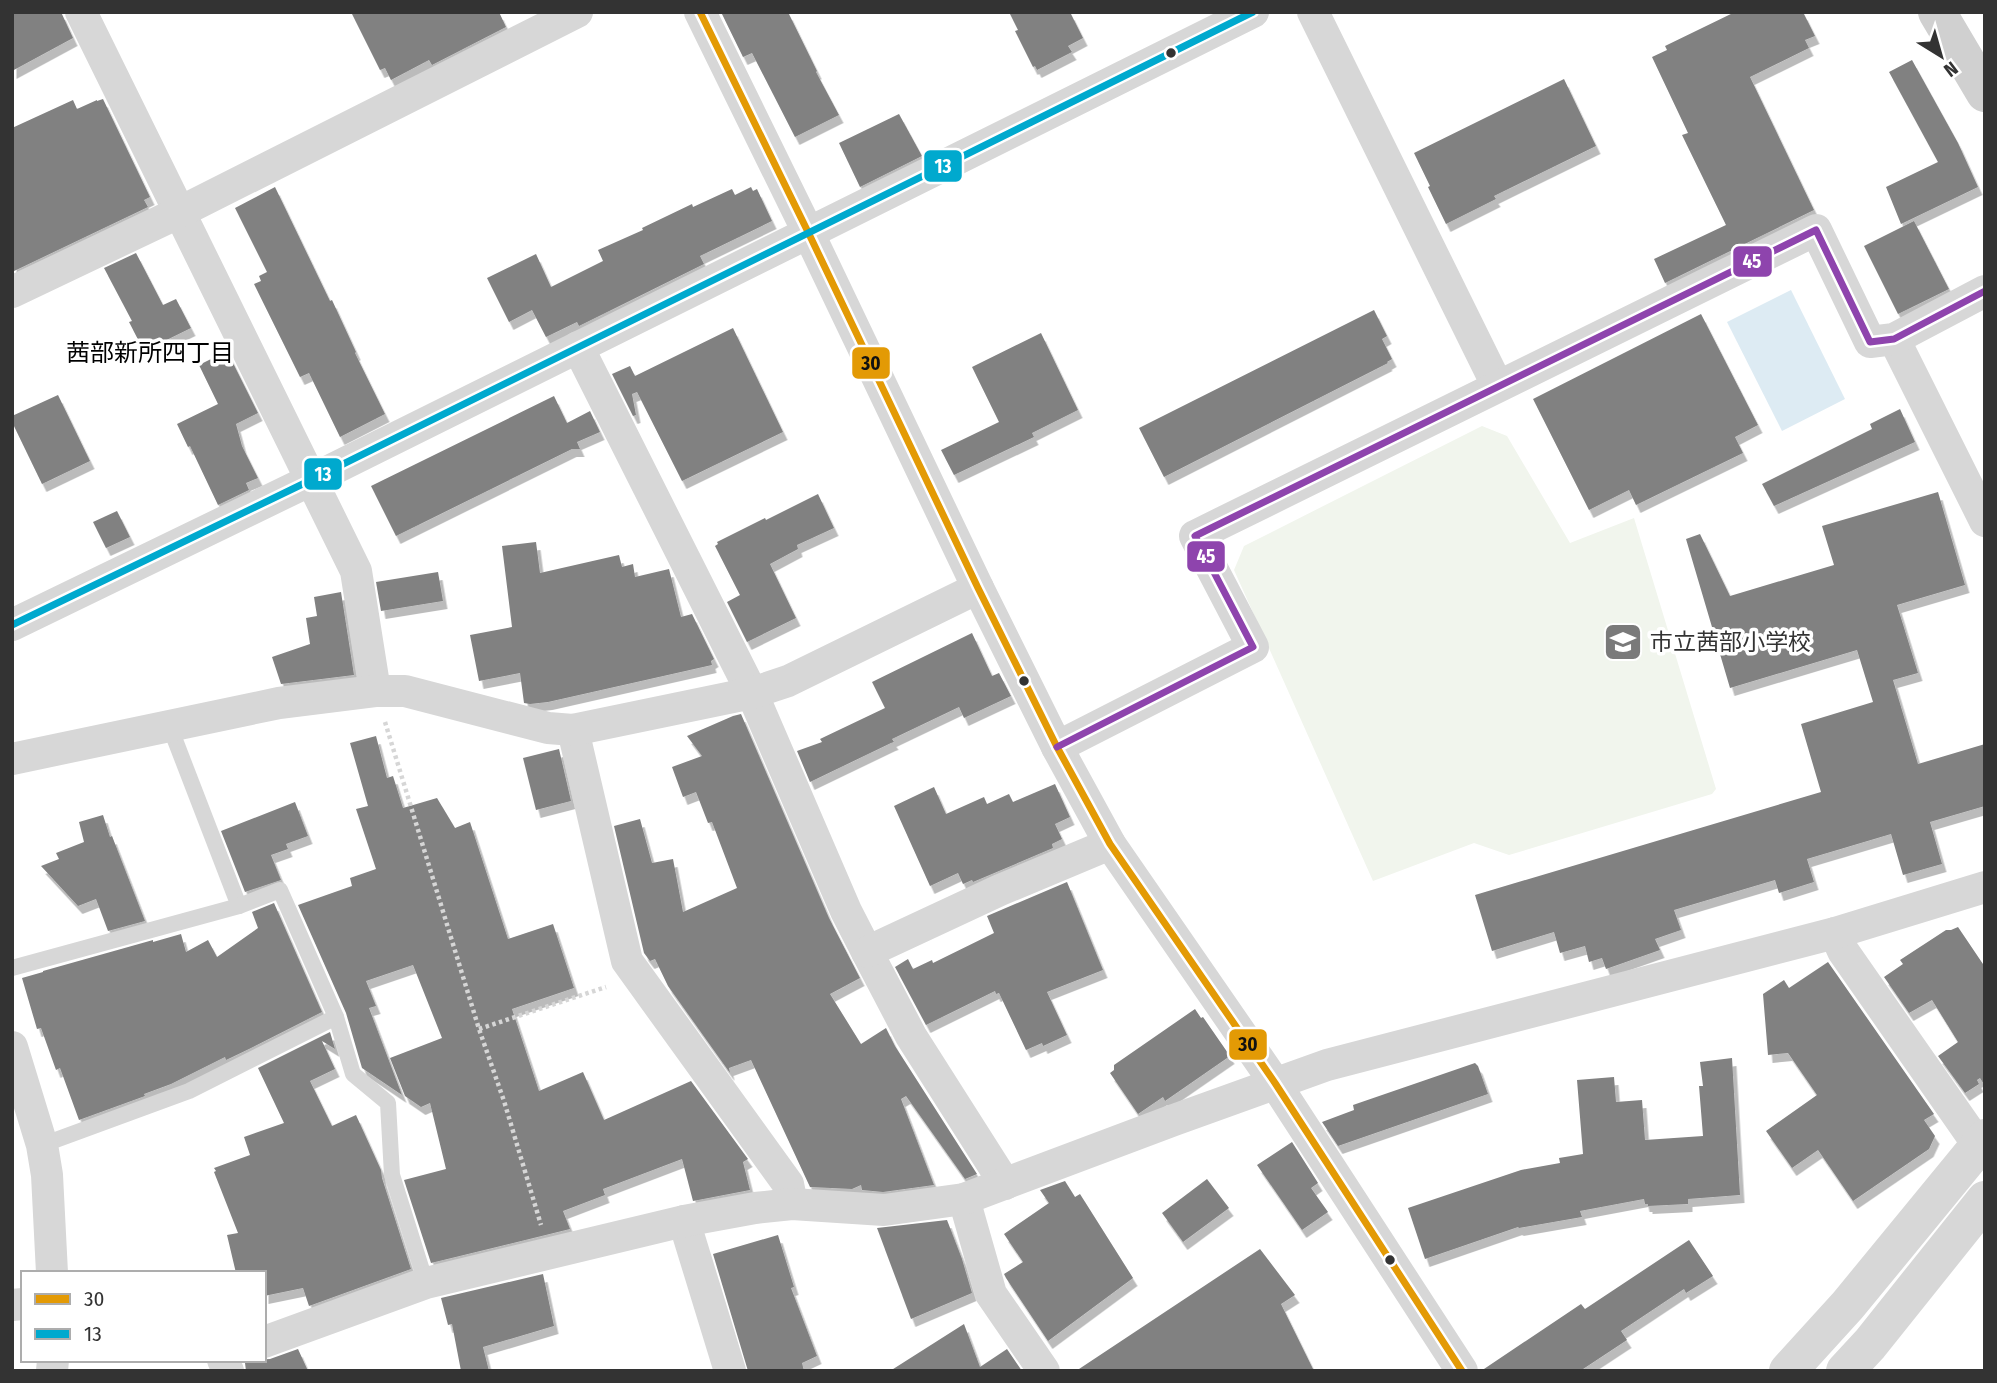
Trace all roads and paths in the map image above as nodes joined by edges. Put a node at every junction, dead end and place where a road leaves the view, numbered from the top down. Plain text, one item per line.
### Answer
1 (81, 12) edge
2 (577, 12) edge
3 (700, 12) edge
4 (1253, 12) edge
5 (1313, 12) edge
6 (1937, 12) edge
7 (1985, 93) edge
8 (178, 213) junction
9 (809, 234) junction
10 (1985, 291) edge
11 (12, 292) edge
12 (1894, 339) junction
13 (578, 347) junction
14 (1497, 385) junction
15 (311, 480) junction
16 (1985, 521) edge
17 (978, 588) junction
18 (12, 625) edge
19 (375, 691) junction
20 (752, 693) junction
21 (170, 727) junction
22 (573, 730) junction
23 (1057, 747) junction
24 (12, 759) edge
25 (1110, 844) junction
26 (1985, 887) edge
27 (239, 906) junction
28 (1835, 933) junction
29 (867, 952) junction
30 (12, 968) edge
31 (637, 977) junction
32 (336, 1017) junction
33 (479, 1029) junction
34 (12, 1046) edge
35 (1275, 1083) junction
36 (1982, 1142) edge
37 (41, 1145) junction
38 (1005, 1184) junction
39 (964, 1199) junction
40 (1985, 1200) edge
41 (792, 1204) junction
42 (684, 1221) junction
43 (549, 1253) junction
44 (52, 1271) edge
45 (426, 1283) junction
46 (266, 1341) edge
47 (730, 1371) edge
48 (1044, 1371) edge
49 (1462, 1371) edge
50 (1788, 1371) edge
51 (1845, 1371) edge

1 - 8 street
2 - 8 street
3 - 9 street
4 - 9 street
5 - 14 street
6 - 7 main road
8 - 11 street
8 - 15 street
9 - 13 street
9 - 17 street
10 - 12 street
12 - 14 street
12 - 16 street
13 - 15 street
13 - 20 street
14 - 23 street
15 - 18 street
15 - 19 street
17 - 20 street
17 - 23 street
19 - 21 street
19 - 22 street
19 - 33 path
20 - 22 street
20 - 29 street
21 - 24 street
21 - 27 lane
22 - 31 street
23 - 25 street
25 - 29 street
25 - 35 street
26 - 28 street
27 - 30 lane
27 - 32 lane
28 - 35 street
28 - 36 street
29 - 38 street
31 - 33 path
31 - 41 street
32 - 37 lane
32 - 45 lane
33 - 43 path
34 - 37 street
35 - 38 street
35 - 49 street
36 - 50 street
37 - 44 street
38 - 39 street
39 - 41 street
39 - 48 street
40 - 51 street
41 - 42 street
42 - 43 street
42 - 47 street
43 - 45 street
45 - 46 street

